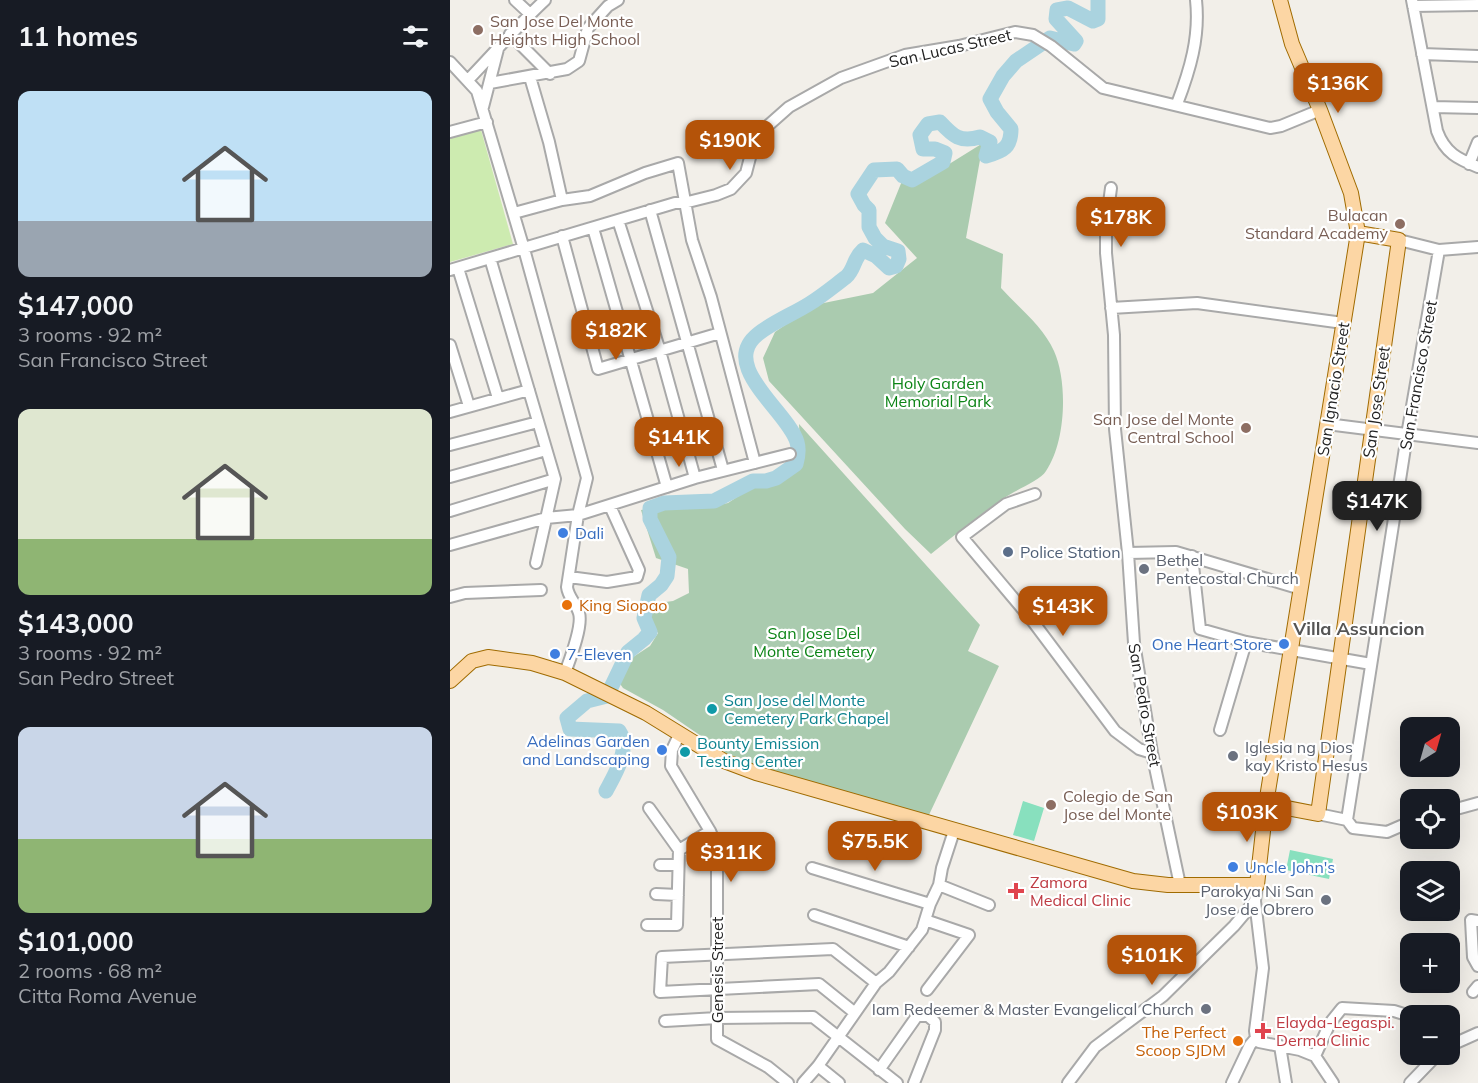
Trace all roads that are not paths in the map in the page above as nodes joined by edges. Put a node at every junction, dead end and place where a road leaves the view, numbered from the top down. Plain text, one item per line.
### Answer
1 (514, 0) edge
2 (545, 0) edge
3 (618, 0) edge
4 (1196, 0) edge
5 (1280, 0) edge
6 (1413, 3) edge
7 (1478, 4) edge
8 (530, 14) junction
9 (510, 34) junction
10 (498, 49) junction
11 (1422, 54) junction
12 (1478, 56) edge
13 (450, 62) edge
14 (550, 74) junction
15 (530, 77) junction
16 (468, 80) junction
17 (490, 83) junction
18 (1177, 104) junction
19 (1433, 107) junction
20 (482, 108) junction
21 (1478, 108) edge
22 (1320, 110) junction
23 (487, 122) junction
24 (450, 132) edge
25 (1478, 142) edge
26 (1474, 165) edge
27 (1111, 188) dead end
28 (562, 200) junction
29 (684, 203) junction
30 (650, 210) junction
31 (514, 213) junction
32 (618, 220) junction
33 (593, 228) junction
34 (1358, 233) junction
35 (562, 236) junction
36 (1399, 240) junction
37 (1478, 247) edge
38 (525, 249) junction
39 (1439, 250) junction
40 (490, 258) junction
41 (454, 269) edge
42 (1111, 308) junction
43 (1343, 323) junction
44 (720, 333) junction
45 (688, 342) junction
46 (450, 345) edge
47 (660, 351) junction
48 (630, 358) junction
49 (529, 390) junction
50 (498, 399) junction
51 (469, 406) junction
52 (450, 412) edge
53 (538, 422) junction
54 (1327, 424) junction
55 (1372, 431) junction
56 (1407, 435) junction
57 (1478, 442) edge
58 (450, 445) edge
59 (546, 450) junction
60 (790, 454) dead end
61 (755, 463) junction
62 (723, 470) junction
63 (450, 477) edge
64 (695, 478) junction
65 (555, 479) junction
66 (667, 487) junction
67 (1035, 494) dead end
68 (610, 506) junction
69 (450, 510) edge
70 (578, 515) junction
71 (546, 518) junction
72 (450, 545) edge
73 (1128, 553) junction
74 (1192, 556) junction
75 (536, 563) dead end
76 (569, 577) junction
77 (1301, 589) junction
78 (541, 590) dead end
79 (450, 597) edge
80 (1246, 642) junction
81 (1291, 651) junction
82 (1341, 659) junction
83 (1371, 664) junction
84 (565, 673) junction
85 (450, 681) edge
86 (1220, 730) dead end
87 (680, 734) junction
88 (1152, 753) junction
89 (1478, 802) edge
90 (1266, 804) junction
91 (649, 808) dead end
92 (1460, 808) edge
93 (1318, 814) junction
94 (1347, 820) junction
95 (1400, 826) edge
96 (710, 831) junction
97 (954, 831) junction
98 (679, 850) junction
99 (660, 865) dead end
100 (678, 865) junction
101 (812, 867) dead end
102 (939, 885) junction
103 (1180, 885) junction
104 (1257, 885) junction
105 (656, 894) dead end
106 (678, 895) junction
107 (1255, 901) junction
108 (930, 904) junction
109 (989, 905) dead end
110 (814, 915) dead end
111 (925, 920) junction
112 (1474, 920) edge
113 (646, 924) dead end
114 (909, 947) junction
115 (718, 953) junction
116 (1478, 966) edge
117 (876, 983) junction
118 (718, 990) junction
119 (927, 990) dead end
120 (855, 1013) junction
121 (1400, 1013) edge
122 (717, 1018) junction
123 (665, 1021) dead end
124 (1478, 1033) edge
125 (838, 1036) junction
126 (1256, 1038) junction
127 (1460, 1041) edge
128 (1280, 1046) junction
129 (1315, 1056) junction
130 (1427, 1065) edge
131 (818, 1066) junction
132 (879, 1070) junction
133 (788, 1083) edge
134 (803, 1083) edge
135 (839, 1083) edge
136 (897, 1083) edge
137 (914, 1083) edge
138 (1068, 1083) edge
139 (1232, 1083) edge
140 (1286, 1083) edge
141 (1333, 1083) edge
142 (1410, 1083) edge

1 - 8 street
2 - 8 street
3 - 14 street
4 - 18 street
5 - 22 main road, San Ignacio Street
6 - 7 street
6 - 11 street
8 - 9 street
9 - 10 street
9 - 14 street
10 - 16 street
10 - 17 street
11 - 12 street
11 - 19 street
13 - 16 street
14 - 15 street
15 - 17 street
15 - 28 street
16 - 20 street
17 - 20 street
18 - 22 street, San Lucas Street
18 - 29 street, San Lucas Street
19 - 21 street
19 - 26 street
20 - 23 street
22 - 34 main road, San Ignacio Street
23 - 24 street
23 - 31 street
25 - 26 street
27 - 42 street, San Pedro Street
28 - 29 street
28 - 31 street
29 - 30 street, San Lucas Street
29 - 44 street
30 - 32 street, San Lucas Street
30 - 45 street
31 - 38 street
32 - 33 street, San Lucas Street
32 - 47 street
33 - 35 street, San Lucas Street
33 - 48 street
34 - 36 main road
34 - 43 main road, San Ignacio Street
35 - 38 street, San Lucas Street
35 - 48 street
36 - 39 street
36 - 55 main road, San Jose Street
37 - 39 street
38 - 40 street, San Lucas Street
38 - 70 street
39 - 56 street, San Francisco Street
40 - 41 street, San Lucas Street
40 - 49 street
41 - 50 street
42 - 43 street
42 - 73 street, San Pedro Street
43 - 54 main road, San Ignacio Street
44 - 45 street
44 - 61 street
45 - 47 street
45 - 62 street
46 - 51 street
47 - 48 street
47 - 64 street
48 - 66 street
49 - 50 street
49 - 53 street
50 - 51 street
51 - 52 street
53 - 58 street
53 - 59 street
54 - 55 street
54 - 77 main road, San Ignacio Street
55 - 56 street
55 - 82 main road, San Jose Street
56 - 57 street
56 - 83 street, San Francisco Street
59 - 63 street
59 - 65 street
60 - 61 street
61 - 62 street
62 - 64 street
64 - 66 street
65 - 69 street
65 - 71 street
66 - 68 street
67 - 88 street
68 - 70 street
68 - 76 street
70 - 71 street
70 - 76 street
71 - 72 street
71 - 75 street
73 - 74 street
73 - 88 street, San Pedro Street
74 - 77 street
74 - 80 street
76 - 84 street
77 - 81 main road, San Ignacio Street
78 - 79 street
80 - 81 street
80 - 86 street
81 - 82 street
81 - 90 main road, San Ignacio Street
82 - 83 street
82 - 93 main road, San Jose Street
83 - 94 street, San Francisco Street
84 - 85 main road
84 - 87 main road
87 - 96 street, Genesis Street
87 - 97 main road
88 - 103 street, San Pedro Street
89 - 92 street
90 - 93 main road
90 - 104 main road, San Ignacio Street
91 - 98 street
93 - 94 street
94 - 95 street
96 - 98 street
96 - 115 street, Genesis Street
97 - 102 street
97 - 103 main road
98 - 100 street
99 - 100 street
100 - 106 street
101 - 108 street
102 - 108 street
102 - 109 street
103 - 104 main road
104 - 107 street, San Ignacio Street
105 - 106 street
106 - 113 street
107 - 126 street, San Ignacio Street
107 - 138 street
108 - 111 street
110 - 114 street
111 - 114 street
111 - 119 street
112 - 116 street
114 - 117 street
115 - 117 street
115 - 118 street, Genesis Street
115 - 118 street
117 - 120 street
118 - 120 street
118 - 122 street, Genesis Street
120 - 125 street
121 - 129 street
122 - 123 street
122 - 125 street
122 - 133 street, Genesis Street
124 - 127 street
125 - 131 street
125 - 132 street
126 - 128 street
126 - 139 street
128 - 129 street
128 - 140 street
129 - 141 street
130 - 142 street
131 - 134 street
131 - 135 street
132 - 136 street
132 - 137 street

